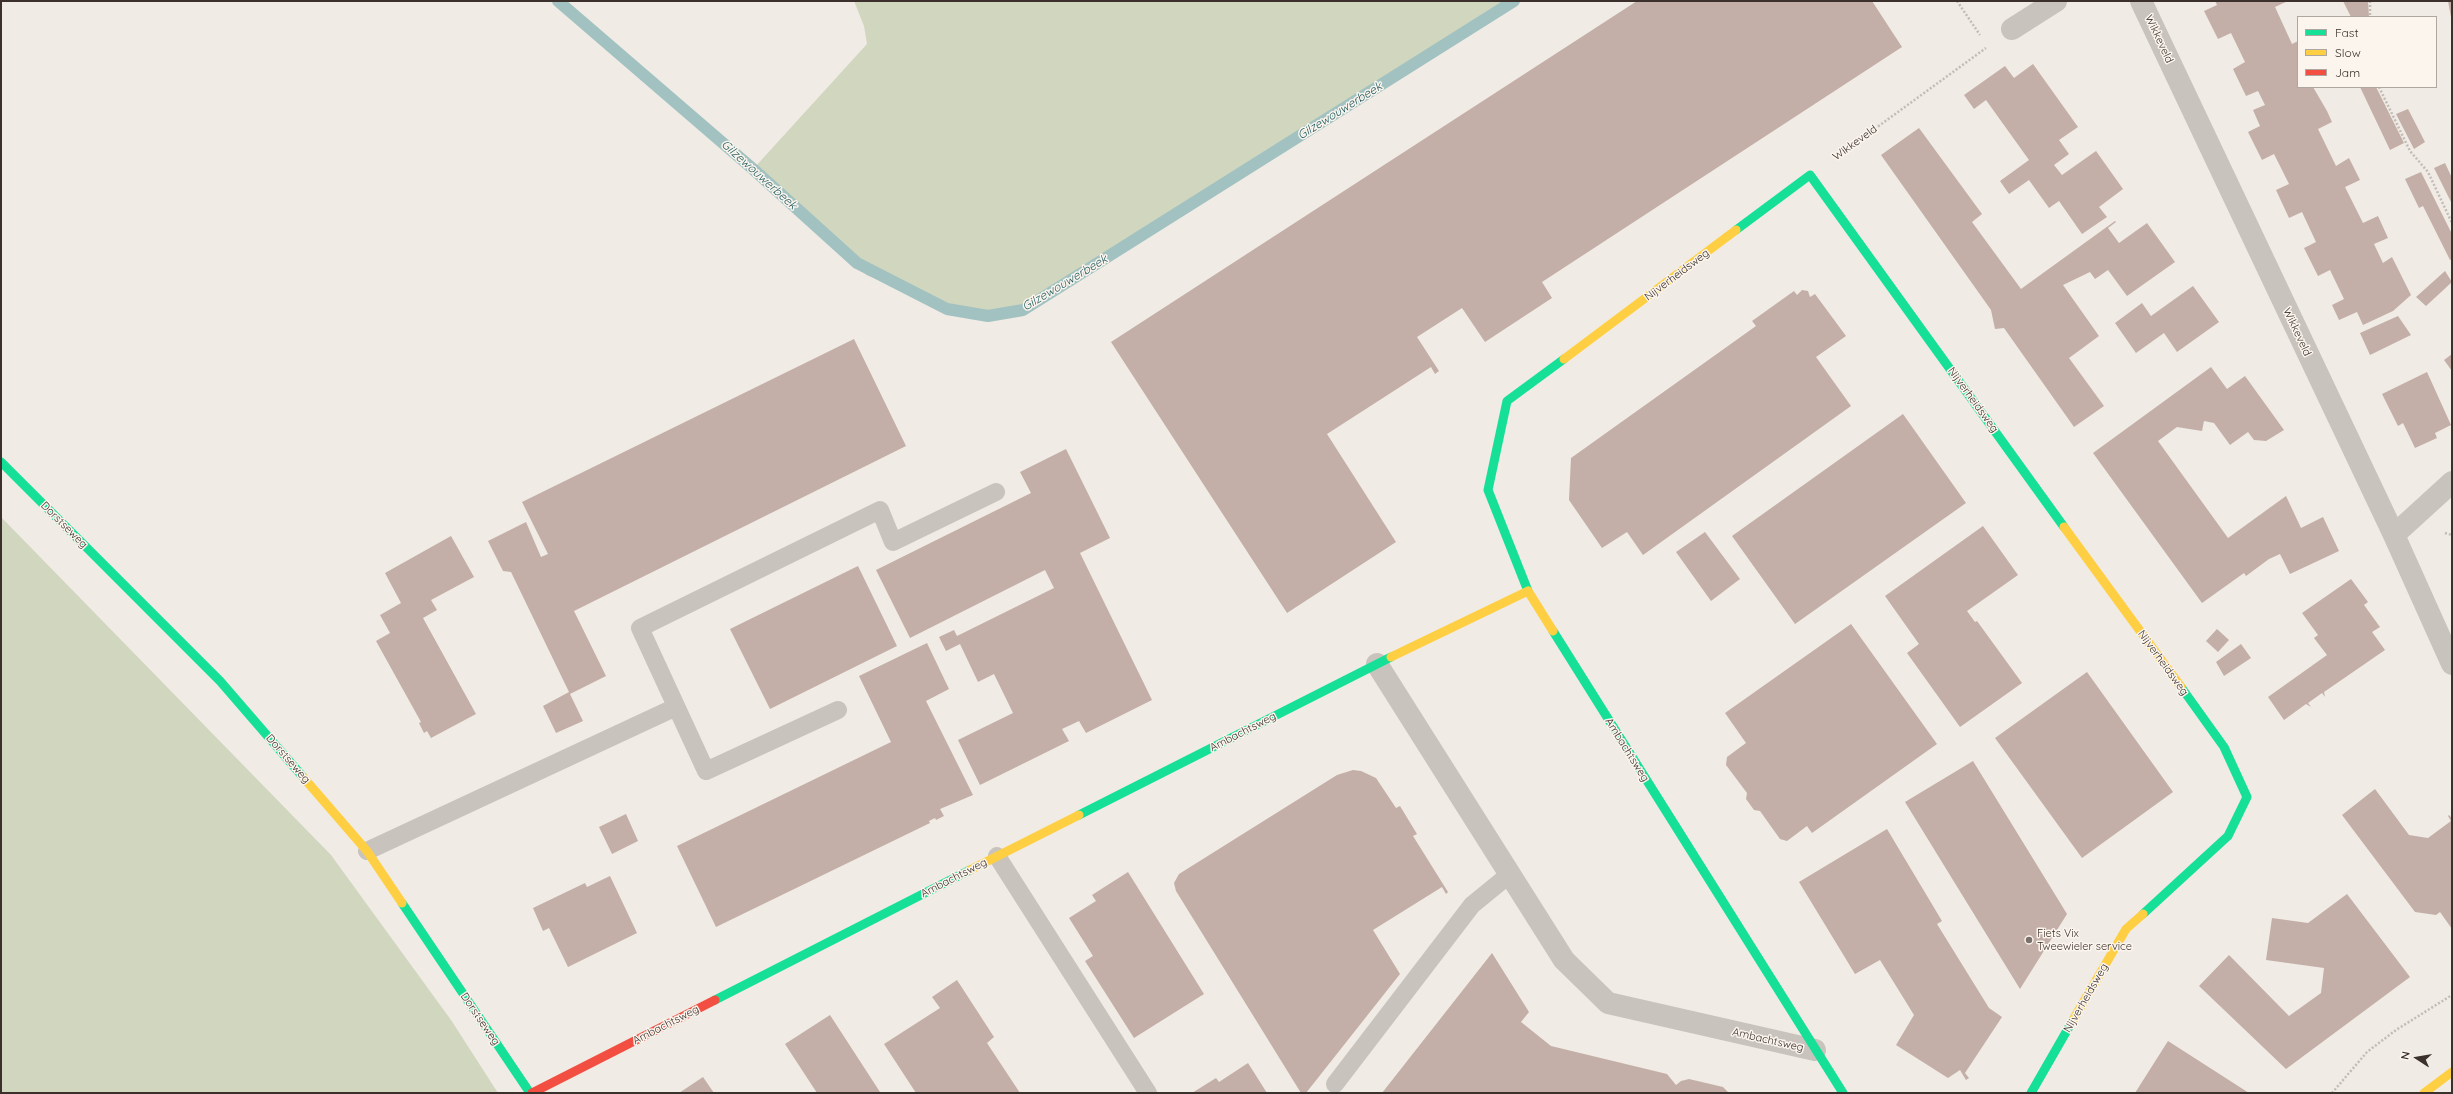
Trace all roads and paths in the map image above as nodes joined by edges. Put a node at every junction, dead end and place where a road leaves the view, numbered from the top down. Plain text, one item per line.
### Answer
1 (1956, 1) edge
2 (2056, 1) edge
3 (2140, 1) edge
4 (2370, 1) edge
5 (2370, 16) edge
6 (2012, 29) dead end
7 (2378, 88) edge
8 (1810, 175) junction
9 (2452, 222) edge
10 (1, 462) edge
11 (2452, 482) edge
12 (996, 492) dead end
13 (2394, 535) junction
14 (1528, 591) junction
15 (1377, 664) junction
16 (2452, 664) edge
17 (676, 707) junction
18 (838, 710) dead end
19 (367, 851) junction
20 (997, 856) junction
21 (1510, 874) junction
22 (2452, 995) edge
23 (1815, 1050) junction
24 (2452, 1072) edge
25 (1335, 1084) dead end
26 (531, 1093) edge
27 (1148, 1093) edge
28 (1843, 1093) edge
29 (2031, 1093) edge
30 (2332, 1093) edge
31 (2424, 1093) edge

1 - 8 path, Wikkeveld
2 - 6 street
3 - 13 street, Wikkeveld
4 - 5 path
7 - 9 path
8 - 14 street, Nijverheidsweg
8 - 29 street, Nijverheidsweg
10 - 19 street, Dorstseweg
11 - 13 street
12 - 17 lane
13 - 16 street, Wikkeveld
14 - 15 street, Ambachtsweg
14 - 23 street, Ambachtsweg
15 - 20 street, Ambachtsweg
15 - 21 street, Ambachtsweg
17 - 18 lane
17 - 19 lane
19 - 26 street, Dorstseweg
20 - 26 street, Ambachtsweg
20 - 27 lane
21 - 23 street, Ambachtsweg
21 - 25 lane
22 - 30 path
23 - 28 street, Ambachtsweg
24 - 31 street

